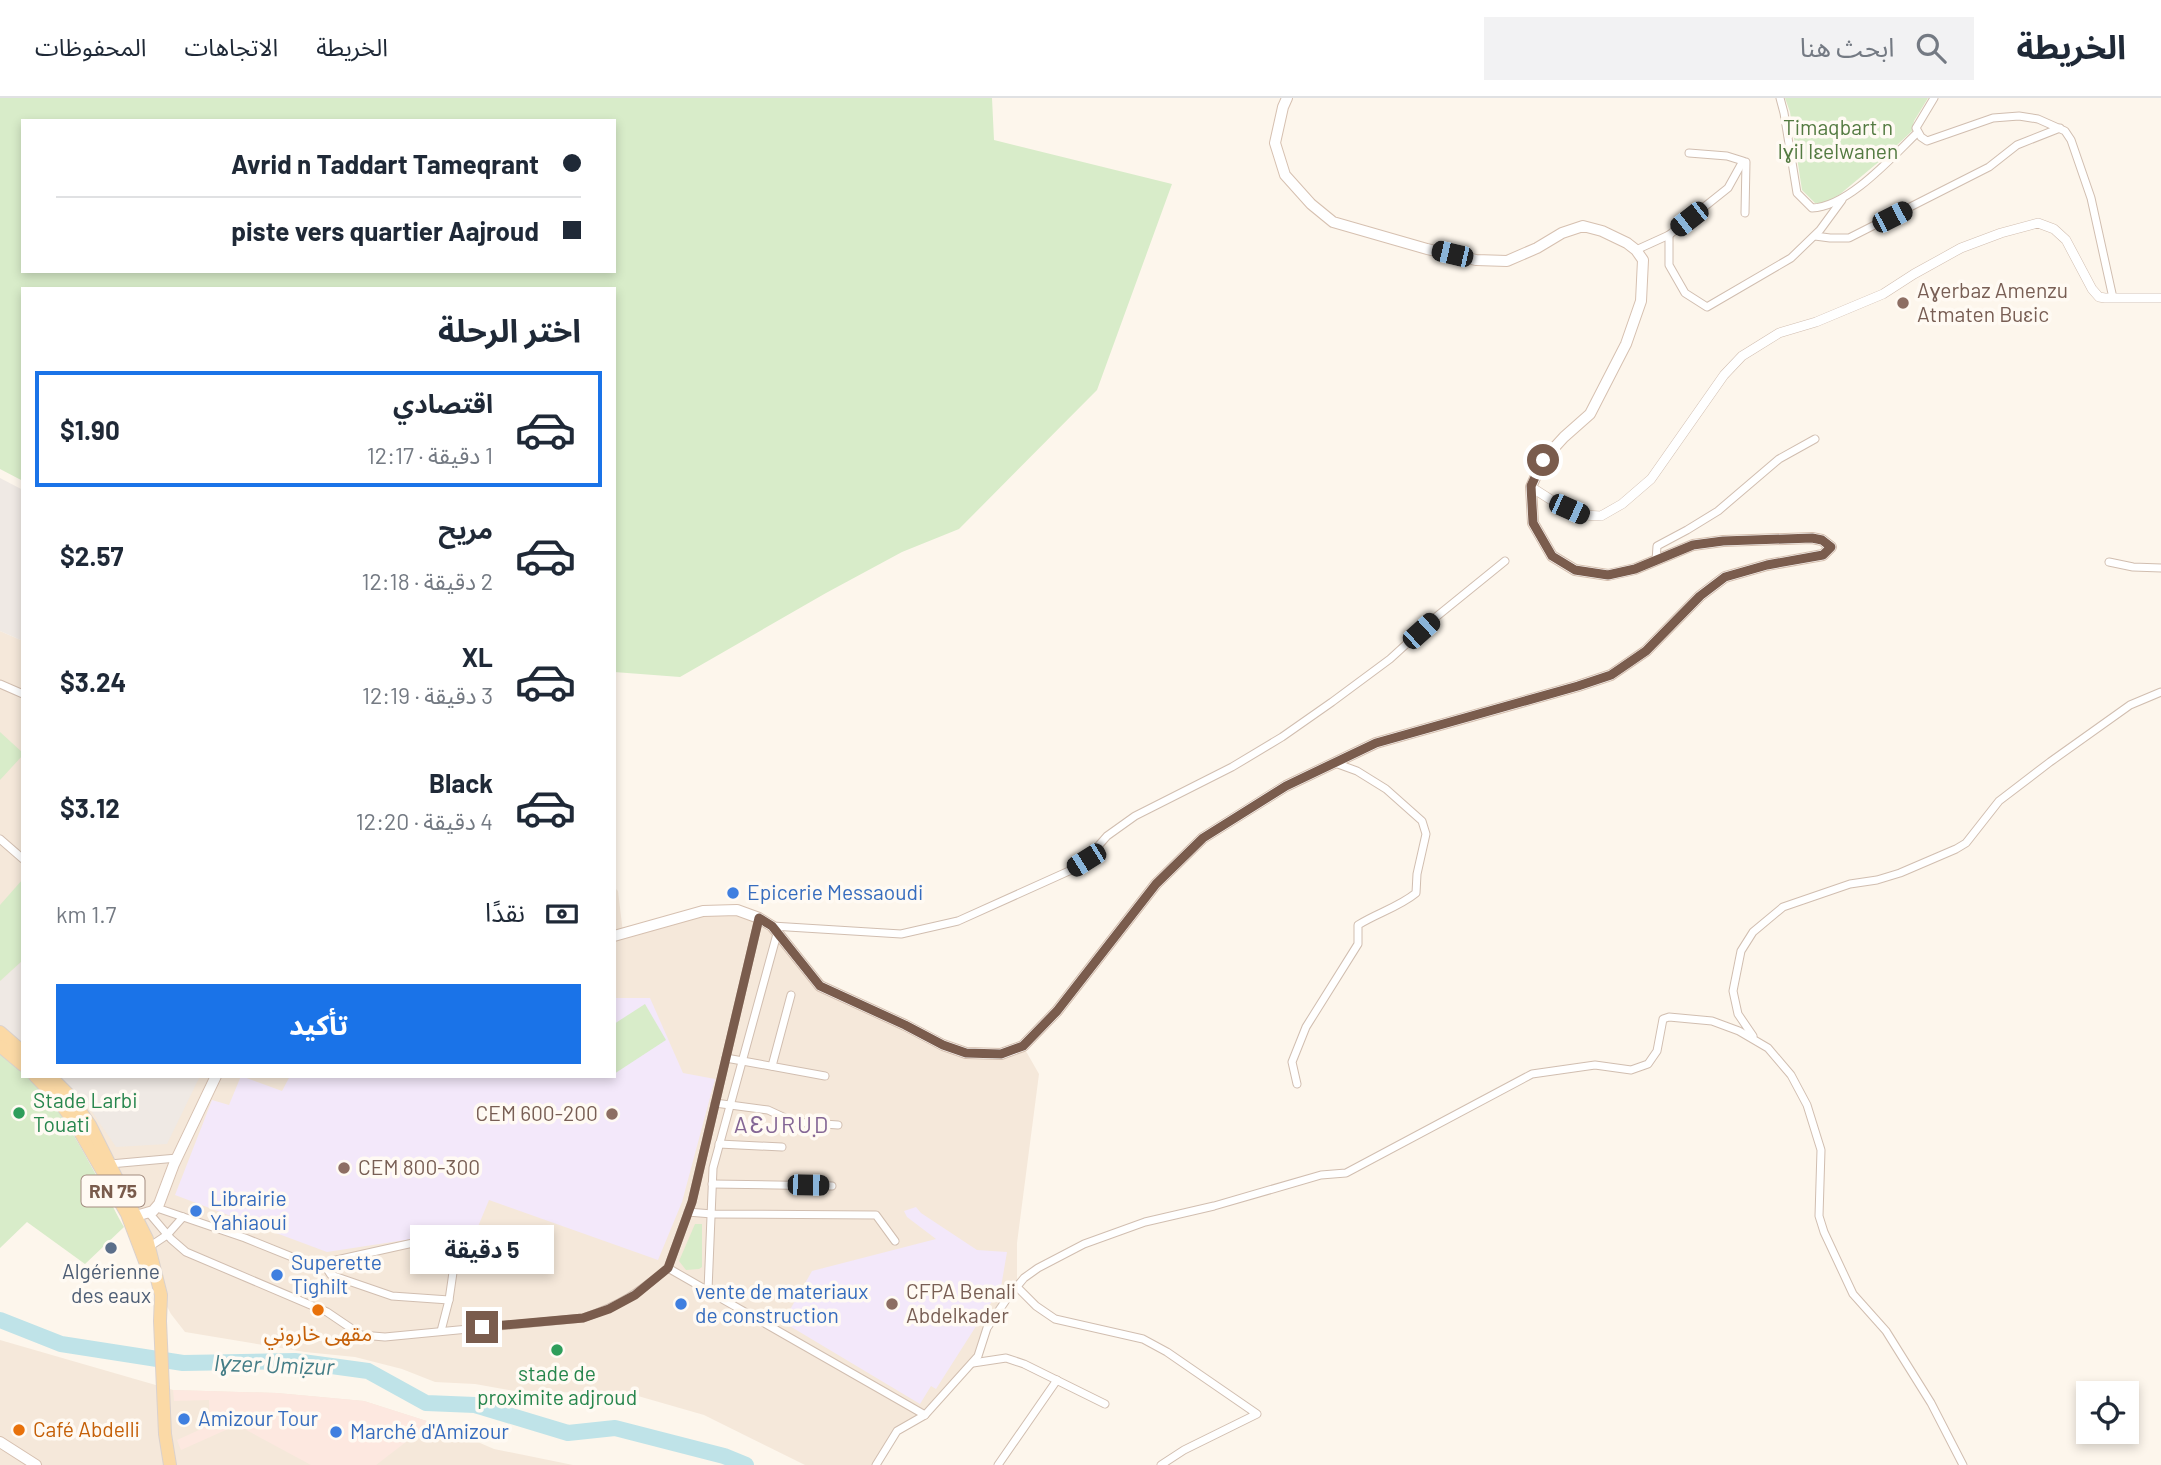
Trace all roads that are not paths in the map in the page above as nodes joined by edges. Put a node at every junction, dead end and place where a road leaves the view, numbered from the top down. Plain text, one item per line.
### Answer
1 (1287, 98) edge
2 (1780, 98) edge
3 (1934, 98) edge
4 (2060, 128) junction
5 (1917, 132) junction
6 (1689, 153) dead end
7 (1743, 162) junction
8 (1842, 200) junction
9 (1745, 213) dead end
10 (1669, 235) junction
11 (1815, 236) junction
12 (1636, 250) junction
13 (2113, 298) junction
14 (2161, 298) edge
15 (1815, 439) dead end
16 (1531, 486) junction
17 (1505, 561) dead end
18 (1656, 561) junction
19 (2109, 562) dead end
20 (2161, 568) edge
21 (0, 684) edge
22 (2161, 692) edge
23 (21, 693) edge
24 (1334, 763) junction
25 (0, 839) edge
26 (21, 857) edge
27 (759, 918) junction
28 (774, 930) junction
29 (616, 935) edge
30 (791, 995) dead end
31 (0, 1032) edge
32 (1756, 1040) junction
33 (0, 1046) edge
34 (21, 1050) edge
35 (726, 1058) junction
36 (741, 1060) junction
37 (21, 1063) edge
38 (772, 1066) junction
39 (825, 1076) dead end
40 (37, 1078) edge
41 (52, 1078) edge
42 (215, 1078) edge
43 (1297, 1084) dead end
44 (715, 1103) junction
45 (730, 1105) junction
46 (838, 1125) dead end
47 (719, 1144) junction
48 (782, 1147) dead end
49 (177, 1158) junction
50 (110, 1164) junction
51 (712, 1184) junction
52 (832, 1186) dead end
53 (688, 1212) junction
54 (143, 1214) junction
55 (712, 1214) junction
56 (183, 1217) junction
57 (167, 1235) junction
58 (895, 1241) dead end
59 (149, 1247) junction
60 (323, 1263) junction
61 (668, 1268) junction
62 (1017, 1287) junction
63 (708, 1290) junction
64 (449, 1300) junction
65 (160, 1321) junction
66 (441, 1331) junction
67 (972, 1363) junction
68 (1057, 1380) junction
69 (1105, 1404) dead end
70 (926, 1415) junction
71 (0, 1442) edge
72 (36, 1465) edge
73 (170, 1465) edge
74 (876, 1465) edge
75 (998, 1465) edge
76 (1161, 1465) edge
77 (1963, 1465) edge

1 - 12 main road
2 - 8 street
3 - 5 street
4 - 5 street
4 - 11 street
4 - 13 street
5 - 8 street
6 - 7 street
7 - 9 street
7 - 10 street
8 - 11 street
10 - 11 street
10 - 12 street
12 - 16 main road
13 - 14 street
13 - 16 street
15 - 18 street
16 - 18 main road
17 - 28 street
18 - 24 main road
19 - 20 street
21 - 23 street
22 - 32 street
24 - 28 main road
24 - 43 street
25 - 26 street
27 - 28 main road
27 - 29 main road
27 - 35 street
28 - 36 street
30 - 38 street
31 - 34 main road
32 - 62 street
32 - 77 street
33 - 37 main road
35 - 36 street
35 - 44 street
36 - 38 street
36 - 45 street
38 - 39 street
40 - 54 main road, RN 75
41 - 50 main road, RN 75
42 - 49 main road
44 - 45 street
44 - 53 street
45 - 46 street
45 - 47 street
47 - 48 street
47 - 51 street
49 - 50 street
49 - 54 main road
50 - 54 main road, RN 75
51 - 52 street
51 - 55 street
53 - 55 street
53 - 61 street
54 - 56 street
54 - 57 street
54 - 59 main road, RN 75
54 - 65 main road, RN 75
55 - 58 street
55 - 63 street
56 - 57 street
56 - 60 street
57 - 59 street
57 - 66 street
59 - 65 main road, RN 75
60 - 64 street
60 - 64 street
61 - 63 street
61 - 66 street
62 - 67 street
62 - 76 street
63 - 70 street
64 - 66 street
65 - 73 main road, RN 75
67 - 68 street
67 - 70 street
68 - 69 street
68 - 75 street
70 - 74 street
71 - 72 main road

